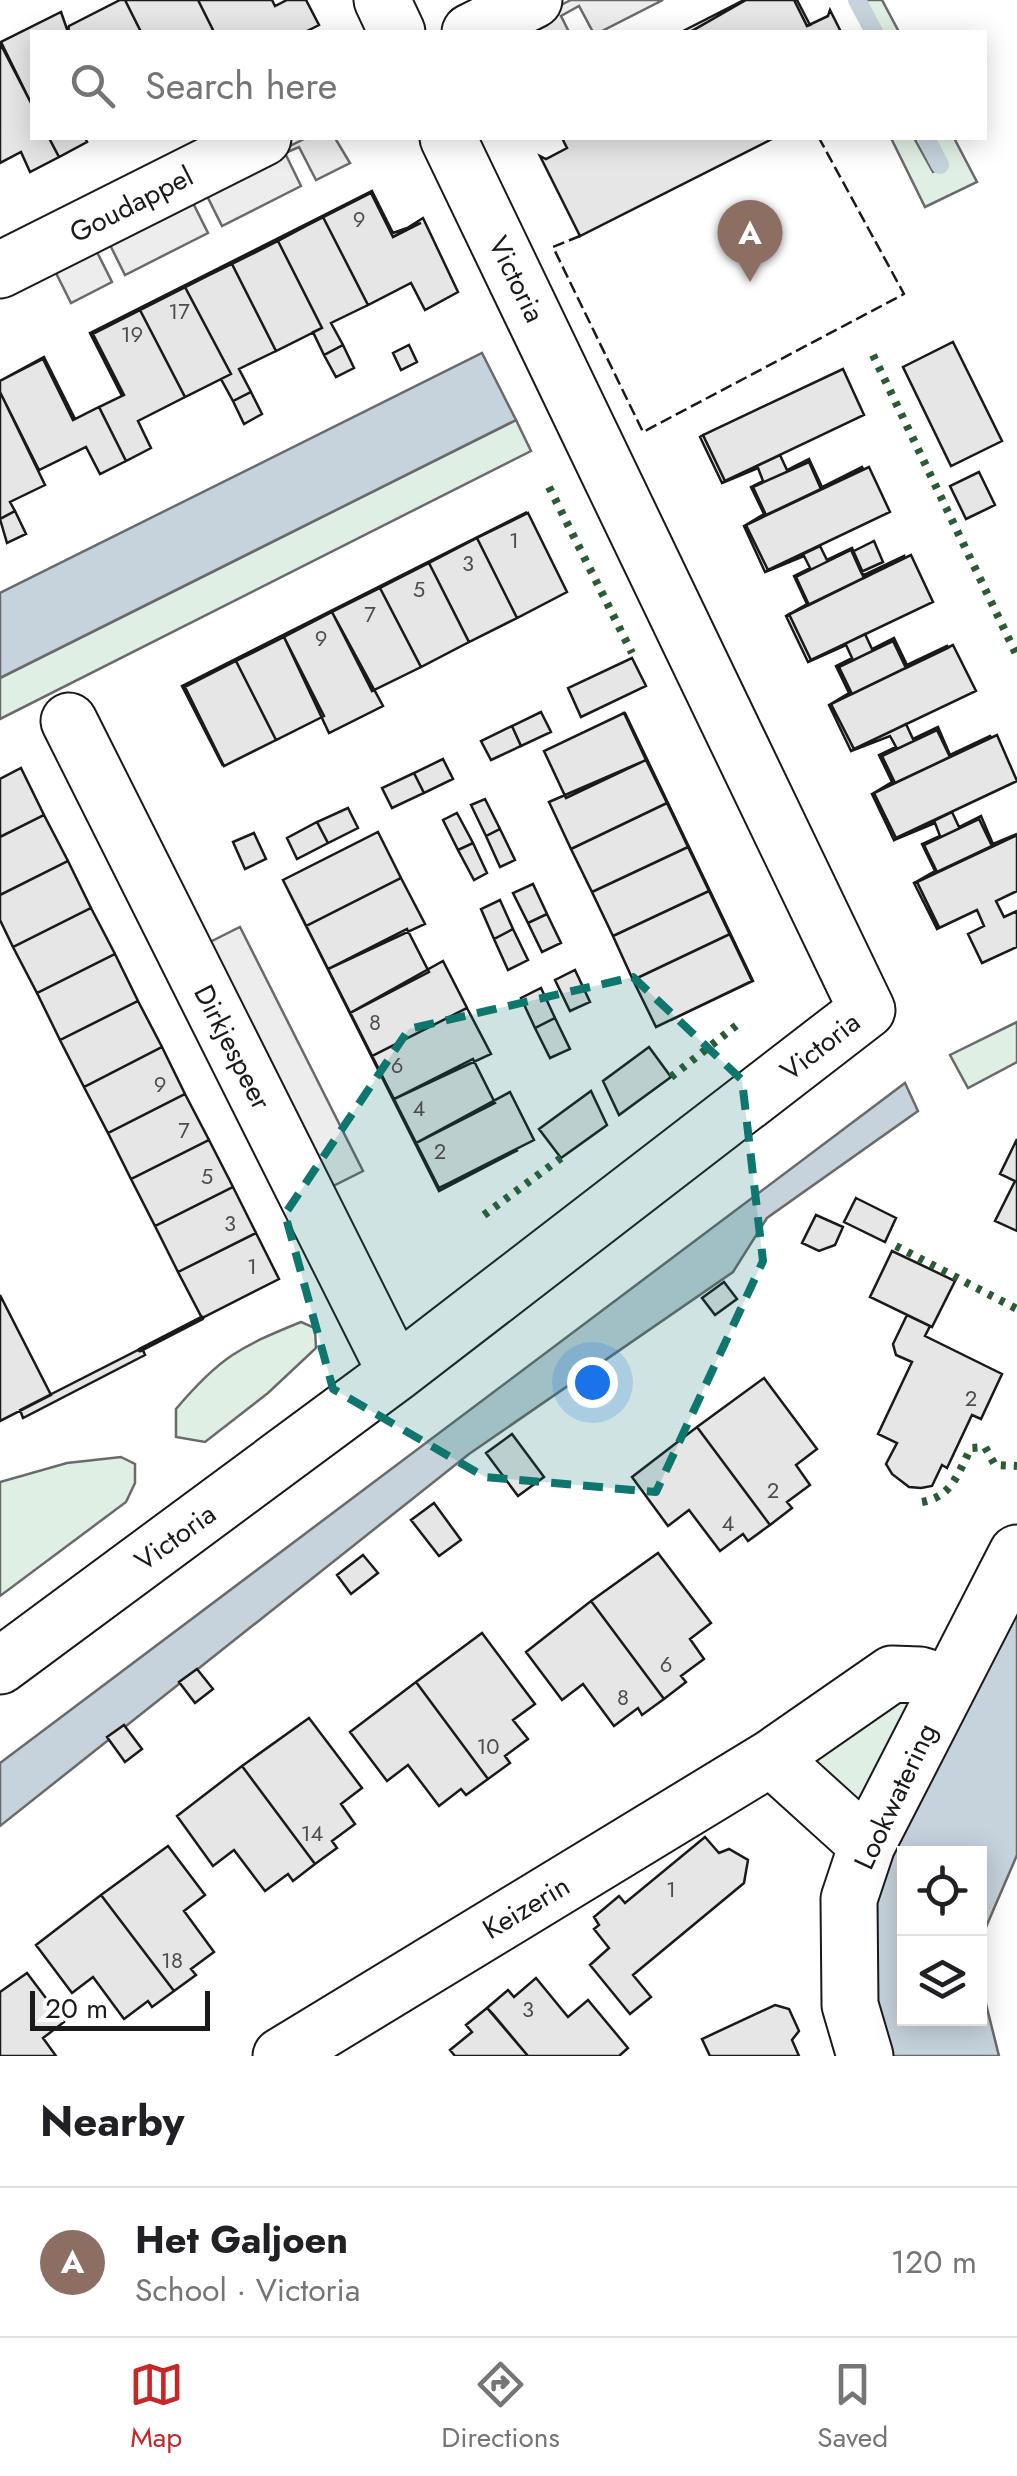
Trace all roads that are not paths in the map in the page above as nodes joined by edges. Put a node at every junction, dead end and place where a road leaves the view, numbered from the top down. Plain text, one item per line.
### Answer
1 (382, 0) edge
2 (534, 0) edge
3 (396, 30) edge
4 (474, 30) edge
5 (258, 140) edge
6 (449, 140) edge
7 (0, 270) edge
8 (68, 721) dead end
9 (396, 1374) junction
10 (1017, 1553) edge
11 (0, 1666) edge
12 (949, 1684) junction
13 (771, 1758) junction
14 (867, 1844) junction
15 (281, 2056) edge
16 (865, 2056) edge

1 - 3 street
2 - 4 street
5 - 7 street, Goudappel
6 - 9 street, Victoria
8 - 9 street, Dirkjespeer
9 - 11 street, Victoria
10 - 12 street, Lookwatering
12 - 13 street, Keizerin
12 - 14 street, Lookwatering
13 - 14 street
13 - 15 street, Keizerin
14 - 16 street, Lookwatering

